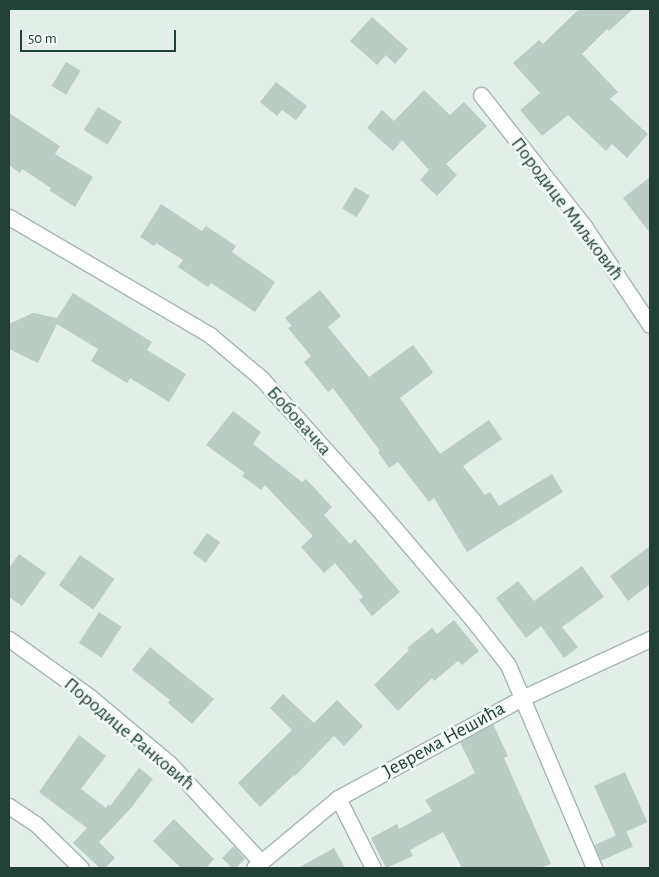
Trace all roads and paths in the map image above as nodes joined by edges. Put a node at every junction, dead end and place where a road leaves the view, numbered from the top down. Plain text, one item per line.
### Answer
1 (481, 95) dead end
2 (9, 217) edge
3 (650, 325) edge
4 (9, 639) edge
5 (650, 639) edge
6 (520, 699) junction
7 (338, 798) junction
8 (9, 806) edge
9 (258, 865) edge
10 (81, 868) edge
11 (373, 868) edge
12 (594, 868) edge

1 - 3 street, Породице Миљковић
2 - 6 street, Бобовачка
4 - 9 street, Породице Ранковић
5 - 6 street, Јеврема Нешића
6 - 7 street, Јеврема Нешића
6 - 12 street, Бобовачка
7 - 9 street, Јеврема Нешића
7 - 11 street
8 - 10 street

